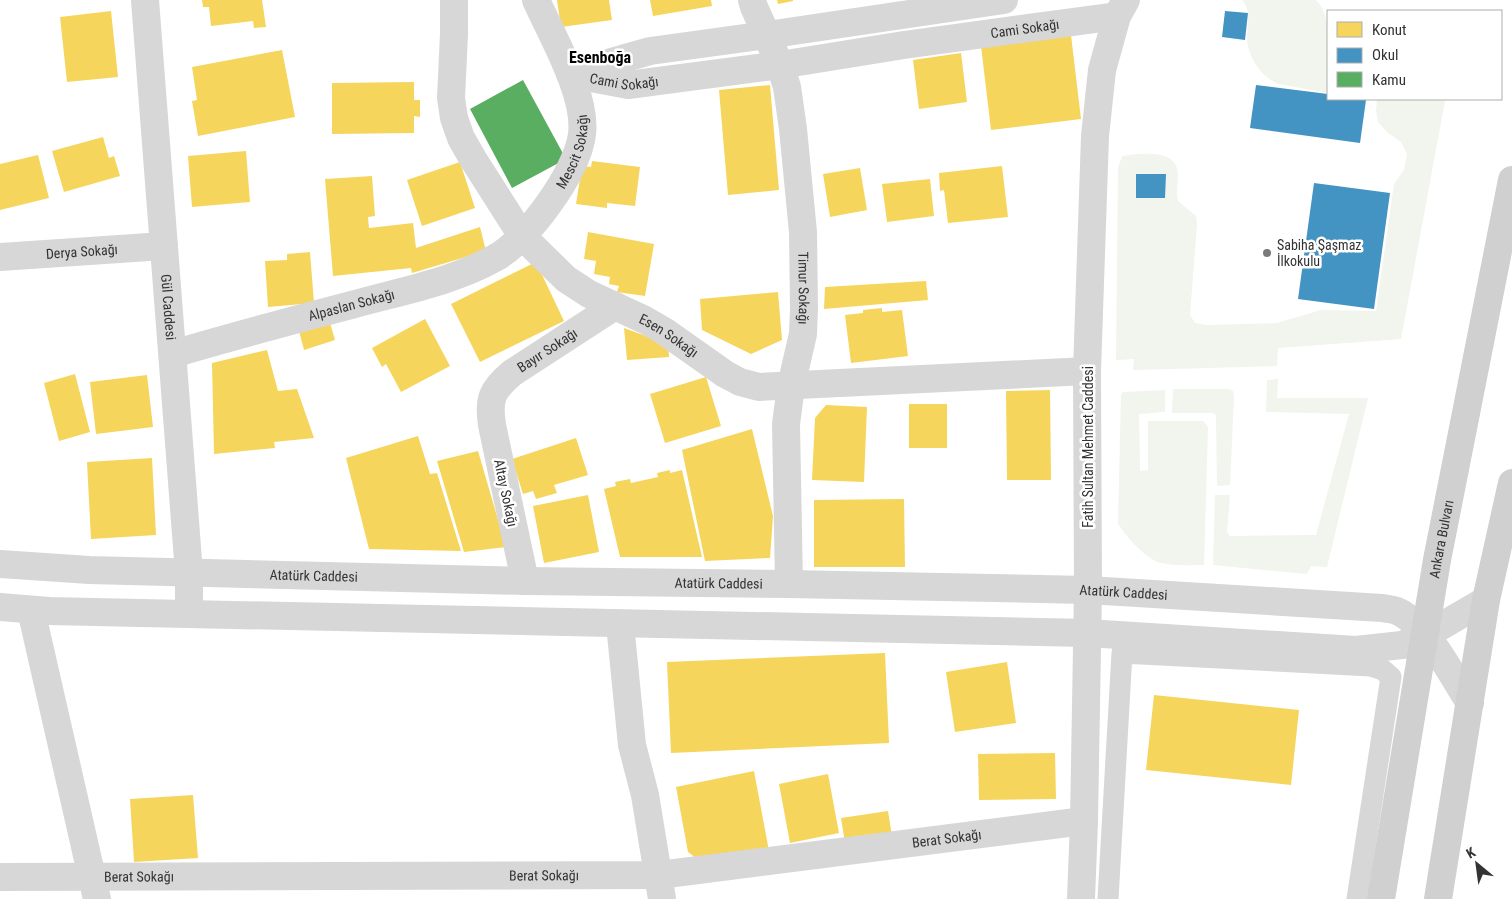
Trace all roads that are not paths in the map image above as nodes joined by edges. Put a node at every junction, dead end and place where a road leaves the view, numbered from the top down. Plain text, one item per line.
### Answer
1 (145, 0) edge
2 (454, 0) edge
3 (536, 0) edge
4 (752, 0) edge
5 (991, 1) edge
6 (1121, 8) edge
7 (767, 35) junction
8 (780, 65) junction
9 (570, 74) junction
10 (1512, 180) edge
11 (522, 236) junction
12 (164, 246) junction
13 (0, 257) edge
14 (615, 306) junction
15 (173, 354) junction
16 (1088, 371) junction
17 (791, 386) junction
18 (490, 404) joint
19 (1512, 483) edge
20 (0, 564) edge
21 (189, 573) junction
22 (525, 581) junction
23 (789, 584) junction
24 (1088, 590) junction
25 (1486, 600) junction
26 (0, 607) edge
27 (31, 610) junction
28 (189, 614) junction
29 (620, 624) junction
30 (1087, 633) junction
31 (1426, 635) junction
32 (1470, 703) junction
33 (1084, 821) junction
34 (0, 877) edge
35 (661, 887) edge
36 (95, 888) edge
37 (1081, 899) edge
38 (1108, 899) edge
39 (1357, 899) edge
40 (1381, 899) edge
41 (1438, 899) edge

1 - 12 street, Gül Caddesi
2 - 11 street, Esen Sokağı
3 - 9 street, Mescit Sokağı
4 - 7 street, Timur Sokağı
5 - 7 street, Cami Sokağı
6 - 8 street, Cami Sokağı
6 - 16 street, Fatih Sultan Mehmet Caddesi
7 - 8 street, Timur Sokağı
7 - 9 street, Cami Sokağı
8 - 9 street, Cami Sokağı
8 - 17 street, Timur Sokağı
9 - 11 street, Mescit Sokağı
10 - 31 main road, Ankara Bulvarı
11 - 14 street, Esen Sokağı
11 - 15 street, Alpaslan Sokağı
12 - 13 street, Derya Sokağı
12 - 15 street, Gül Caddesi
14 - 17 street, Esen Sokağı
14 - 18 street, Bayır Sokağı
15 - 21 street, Gül Caddesi
16 - 17 street, Esen Sokağı
16 - 24 street, Fatih Sultan Mehmet Caddesi
17 - 23 street, Timur Sokağı
18 - 22 street, Altay Sokağı
19 - 25 main road
20 - 21 street, Atatürk Caddesi
21 - 22 street, Atatürk Caddesi
21 - 28 street, Gül Caddesi
22 - 23 street, Atatürk Caddesi
23 - 24 street, Atatürk Caddesi
24 - 30 street, Fatih Sultan Mehmet Caddesi
24 - 31 street, Atatürk Caddesi
25 - 31 street
25 - 32 main road
26 - 27 street
27 - 28 street
27 - 36 street
28 - 29 street
29 - 30 street
29 - 35 street
30 - 31 street
30 - 33 street, Fatih Sultan Mehmet Caddesi
31 - 32 street, Atatürk Caddesi
31 - 40 main road, Ankara Bulvarı
32 - 41 main road
33 - 35 street, Berat Sokağı
33 - 37 street, Fatih Sultan Mehmet Caddesi
34 - 36 street, Berat Sokağı
35 - 36 street, Berat Sokağı
38 - 39 street

